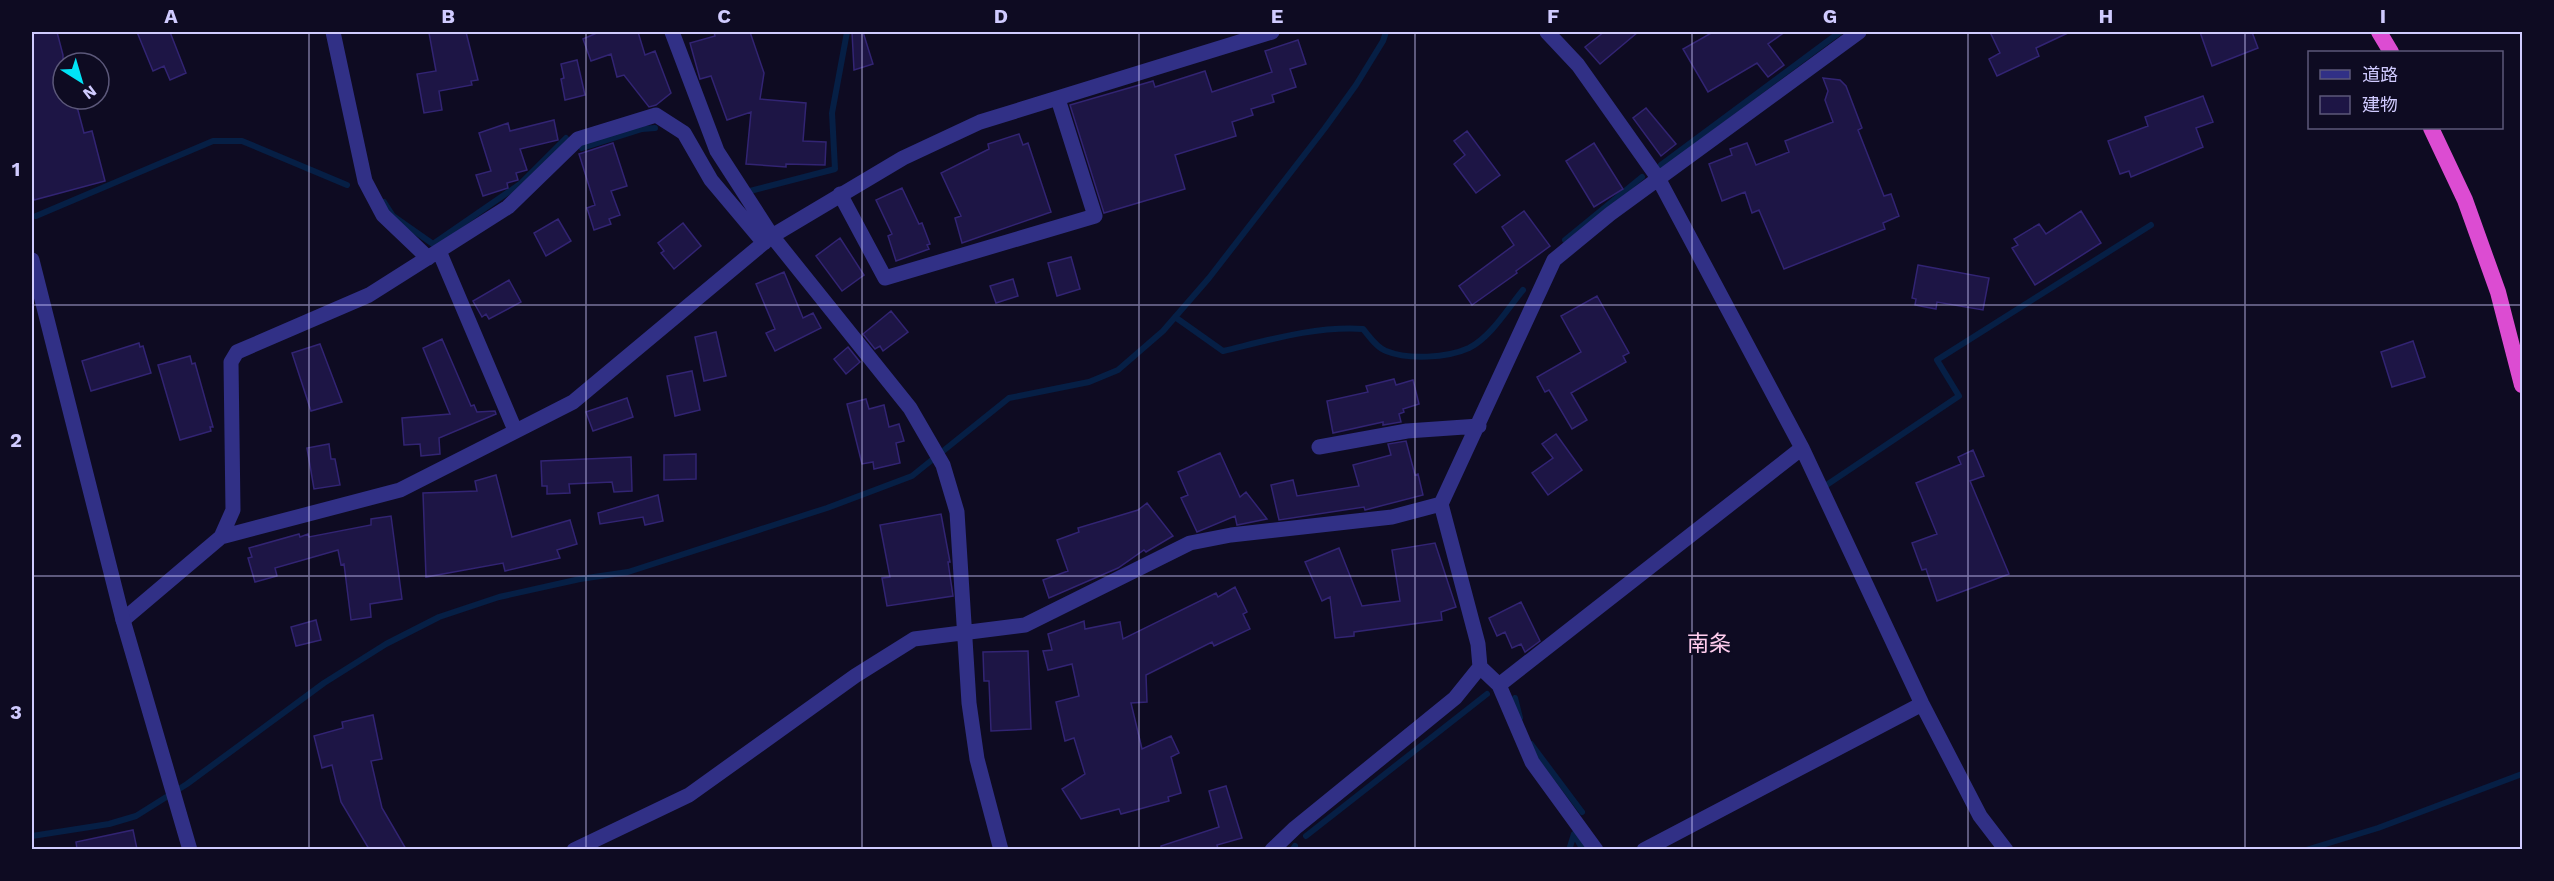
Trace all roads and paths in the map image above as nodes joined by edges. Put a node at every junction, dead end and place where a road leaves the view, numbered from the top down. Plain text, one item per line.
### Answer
1 (333, 32) edge
2 (672, 32) edge
3 (1272, 32) edge
4 (1547, 32) edge
5 (1859, 32) edge
6 (2379, 32) edge
7 (2390, 51) edge
8 (1058, 99) junction
9 (2431, 129) edge
10 (1658, 178) junction
11 (840, 194) junction
12 (768, 240) junction
13 (433, 254) junction
14 (32, 260) edge
15 (2523, 385) edge
16 (1479, 426) junction
17 (515, 430) junction
18 (1319, 447) dead end
19 (1802, 448) junction
20 (1441, 504) junction
21 (221, 537) junction
22 (123, 620) junction
23 (966, 631) junction
24 (1480, 667) junction
25 (1499, 685) junction
26 (1922, 704) junction
27 (190, 849) edge
28 (574, 849) edge
29 (1000, 849) edge
30 (1272, 849) edge
31 (1596, 849) edge
32 (1644, 849) edge
33 (2006, 849) edge

1 - 13 street
2 - 12 street
3 - 8 street
4 - 10 street
5 - 10 street
6 - 7 highway
8 - 11 street
8 - 11 street
9 - 15 highway
10 - 16 street
10 - 19 street
11 - 12 street
12 - 13 street
12 - 17 street
12 - 23 street
13 - 17 street
13 - 21 street
14 - 22 street
16 - 18 street
16 - 20 street
17 - 21 street
19 - 25 street
19 - 26 street
20 - 23 street
20 - 24 street
21 - 22 street
22 - 27 street
23 - 28 street
23 - 29 street
24 - 25 street
24 - 30 street
25 - 31 street
26 - 32 street
26 - 33 street

